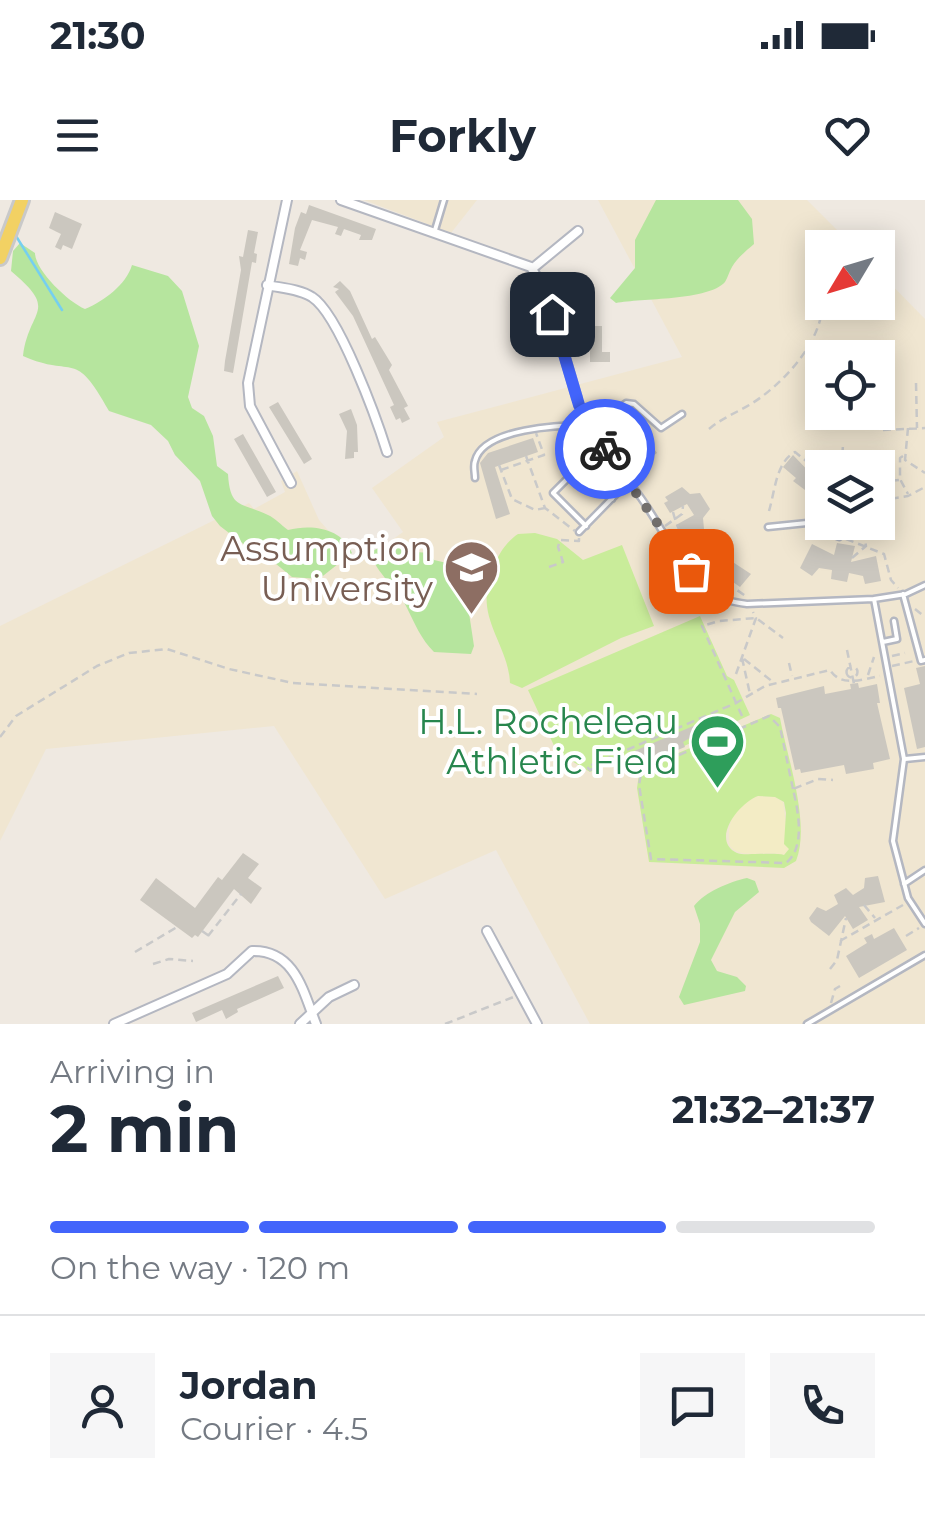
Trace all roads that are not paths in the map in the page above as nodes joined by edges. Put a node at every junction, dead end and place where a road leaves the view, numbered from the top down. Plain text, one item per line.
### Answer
1 (22, 200) edge
2 (286, 200) edge
3 (341, 200) edge
4 (444, 200) edge
5 (578, 231) dead end
6 (434, 234) junction
7 (0, 258) edge
8 (533, 268) junction
9 (267, 285) junction
10 (576, 398) joint
11 (682, 414) dead end
12 (565, 425) junction
13 (590, 427) junction
14 (386, 452) dead end
15 (582, 464) junction
16 (475, 478) dead end
17 (628, 482) junction
18 (291, 484) dead end
19 (612, 499) junction
20 (805, 523) edge
21 (586, 526) junction
22 (768, 527) dead end
23 (579, 532) road end
24 (925, 585) edge
25 (903, 594) junction
26 (874, 599) junction
27 (894, 621) dead end
28 (883, 642) junction
29 (923, 660) edge
30 (925, 757) edge
31 (904, 759) junction
32 (925, 870) edge
33 (903, 884) junction
34 (922, 926) edge
35 (487, 931) dead end
36 (925, 955) edge
37 (354, 985) dead end
38 (312, 1013) junction
39 (114, 1024) edge
40 (300, 1024) edge
41 (316, 1024) edge
42 (537, 1024) edge
43 (807, 1024) edge

1 - 7 main road
2 - 9 street
3 - 6 street
4 - 6 lane
5 - 8 street
6 - 8 street
8 - 10 street
9 - 14 street
9 - 18 street
10 - 13 lane
11 - 13 lane
12 - 13 lane
12 - 15 lane
12 - 16 lane
13 - 17 lane
15 - 19 lane
15 - 21 lane
17 - 19 lane
17 - 26 lane
19 - 21 lane
20 - 22 lane
21 - 23 lane
24 - 25 lane
25 - 26 lane
25 - 29 lane
26 - 28 lane
27 - 28 lane
28 - 31 lane
30 - 31 lane
31 - 33 lane
32 - 33 lane
33 - 34 lane
35 - 42 street
36 - 43 lane
37 - 38 street
38 - 39 street
38 - 40 street
38 - 41 street

